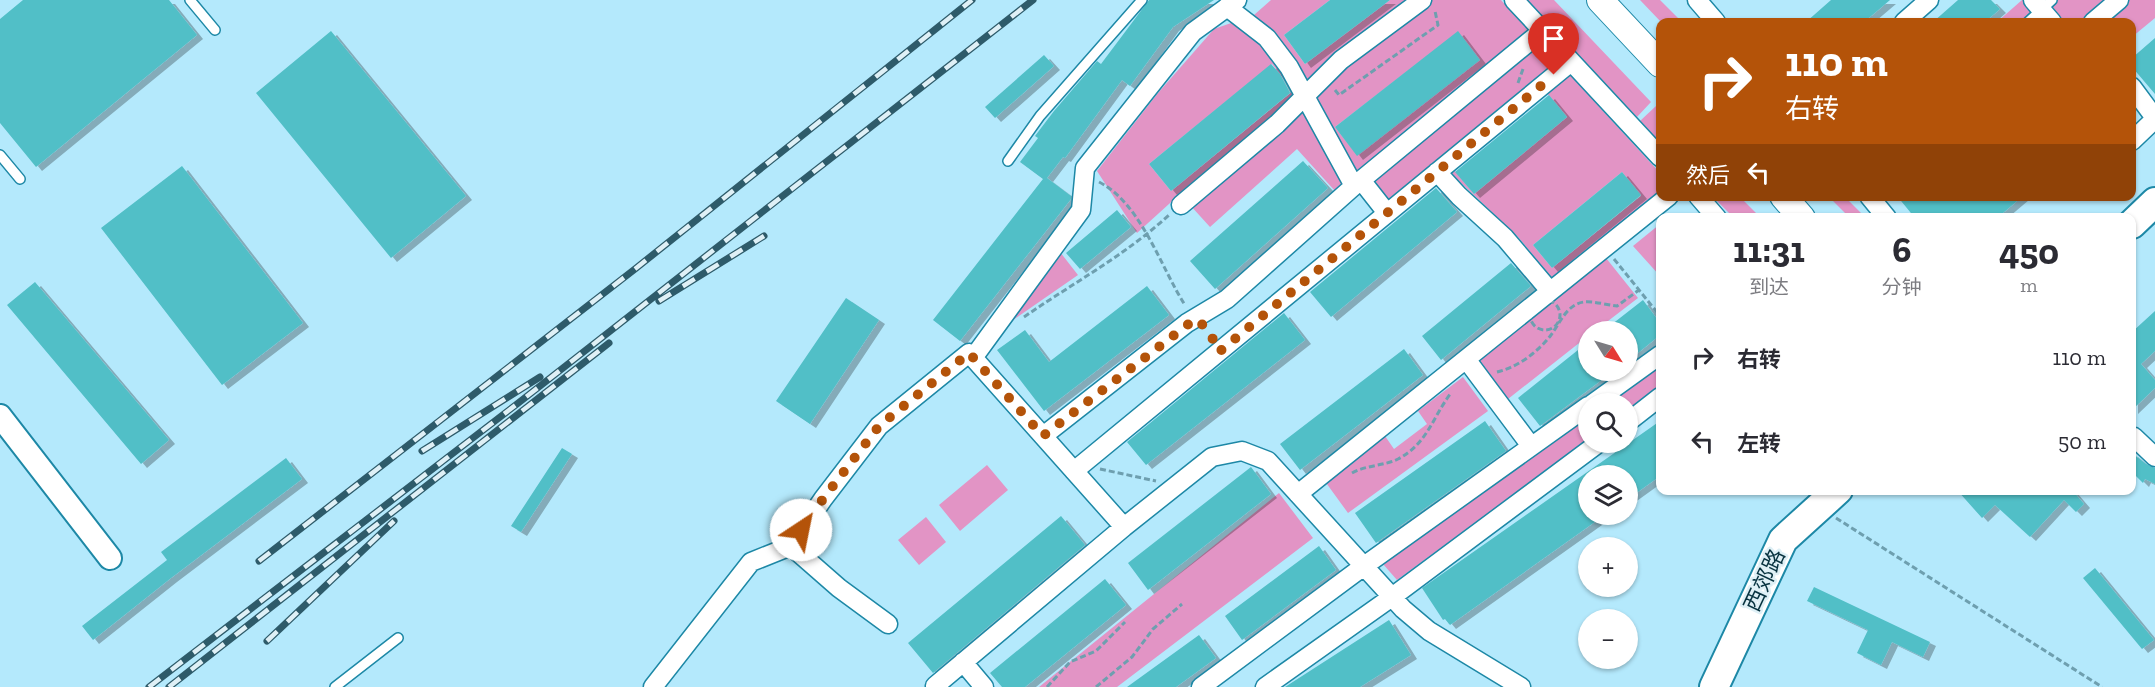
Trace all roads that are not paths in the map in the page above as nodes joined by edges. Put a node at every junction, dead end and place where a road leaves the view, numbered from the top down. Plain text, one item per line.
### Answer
1 (190, 0) edge
2 (1142, 0) edge
3 (1514, 0) edge
4 (1600, 0) edge
5 (1929, 0) edge
6 (2119, 0) edge
7 (1705, 3) edge
8 (1232, 4) edge
9 (1428, 4) edge
10 (2045, 8) edge
11 (1714, 18) edge
12 (1909, 18) edge
13 (2033, 18) edge
14 (2098, 18) edge
15 (215, 30) dead end
16 (1542, 31) junction
17 (1656, 60) edge
18 (1571, 62) junction
19 (2136, 93) edge
20 (1305, 96) junction
21 (2155, 119) edge
22 (2136, 137) edge
23 (1656, 153) edge
24 (0, 155) edge
25 (1008, 161) dead end
26 (1437, 172) junction
27 (20, 179) dead end
28 (1358, 183) junction
29 (1663, 201) edge
30 (1702, 201) edge
31 (1787, 201) edge
32 (1873, 201) edge
33 (2155, 202) edge
34 (1181, 205) dead end
35 (1387, 213) junction
36 (1713, 213) edge
37 (1798, 213) edge
38 (1883, 213) edge
39 (2136, 220) edge
40 (1550, 291) junction
41 (973, 358) junction
42 (1656, 358) edge
43 (1466, 359) junction
44 (1607, 393) edge
45 (1656, 401) edge
46 (1578, 413) edge
47 (1638, 414) edge
48 (0, 416) edge
49 (1043, 436) junction
50 (2136, 439) edge
51 (1531, 446) junction
52 (1585, 453) edge
53 (2155, 457) edge
54 (1074, 471) junction
55 (1298, 494) junction
56 (1829, 499) edge
57 (1124, 527) junction
58 (791, 546) junction
59 (110, 558) dead end
60 (1364, 566) junction
61 (1392, 597) junction
62 (888, 624) dead end
63 (398, 638) dead end
64 (963, 662) junction
65 (935, 686) edge
66 (335, 687) edge
67 (653, 687) edge
68 (984, 687) edge
69 (1200, 687) edge
70 (1265, 687) edge
71 (1521, 687) edge
72 (1713, 687) edge

1 - 15 lane
2 - 25 lane
3 - 16 street
4 - 17 main road
5 - 12 street
6 - 14 street
7 - 11 street
8 - 20 street
8 - 41 street
9 - 20 street
10 - 13 lane
16 - 18 street
16 - 28 street
18 - 23 street
18 - 26 street
19 - 21 street
20 - 28 street
20 - 34 street
21 - 22 street
24 - 27 lane
26 - 35 street
26 - 40 street
28 - 35 street
28 - 49 street
29 - 40 street
30 - 36 street
31 - 37 main road
32 - 38 street
33 - 39 main road
35 - 54 street
40 - 43 street
41 - 49 street
41 - 58 street
42 - 44 street
43 - 51 street
43 - 55 street
45 - 47 street
46 - 51 street
48 - 59 street
49 - 54 street
50 - 53 street
51 - 60 street
52 - 61 street
54 - 57 street
55 - 57 street
55 - 60 street
56 - 72 main road, 西郊路
57 - 64 street
58 - 62 street
58 - 67 street
60 - 61 street
60 - 69 street
61 - 70 street
61 - 71 street
63 - 66 lane
64 - 65 street
64 - 68 street

